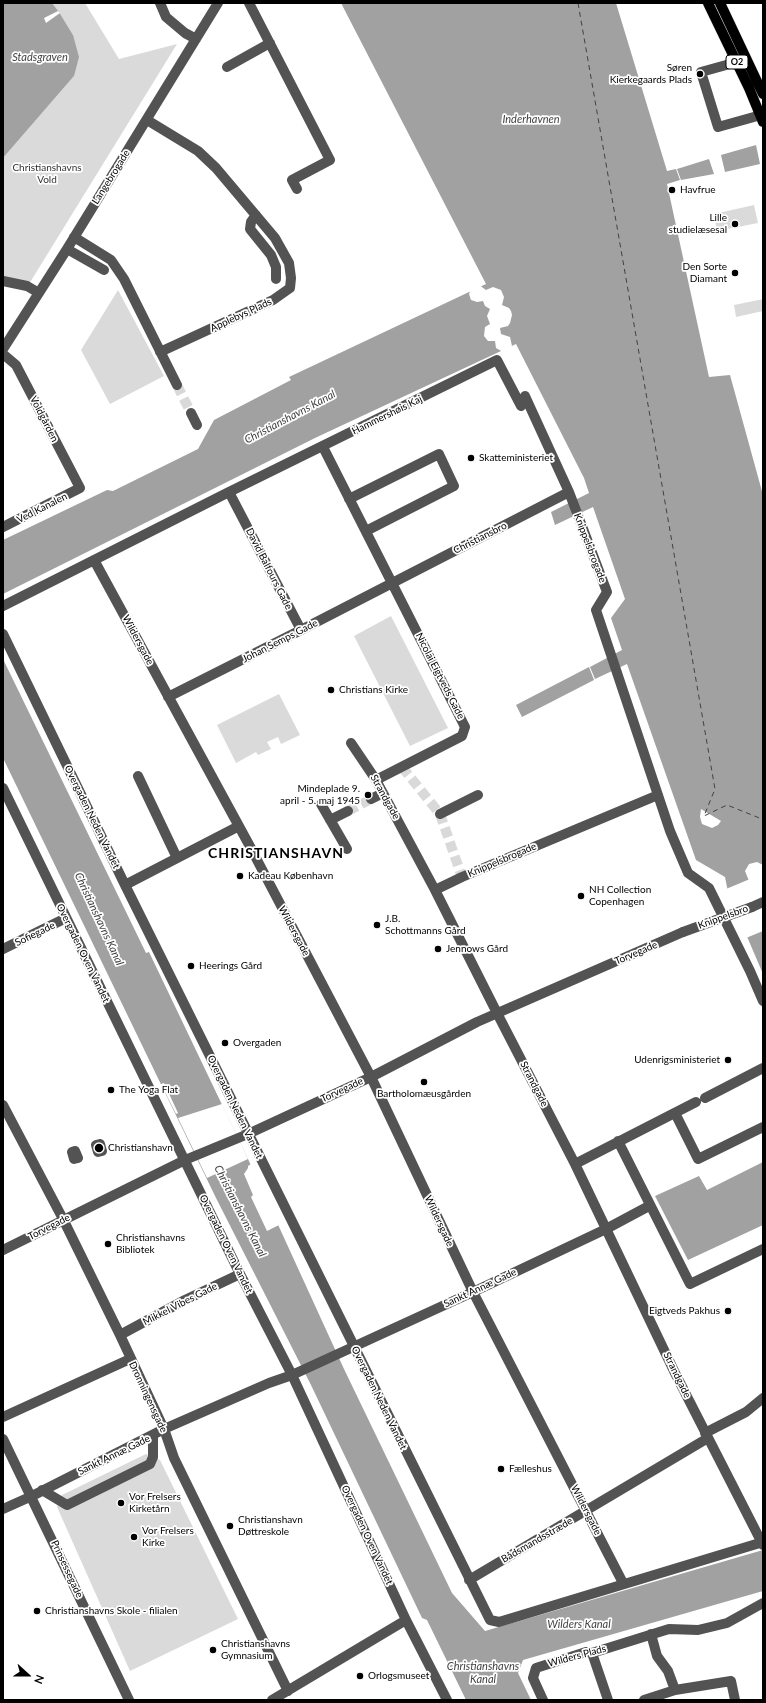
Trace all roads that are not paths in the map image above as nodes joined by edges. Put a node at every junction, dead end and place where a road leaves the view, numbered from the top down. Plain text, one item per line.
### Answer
1 (160, 3) edge
2 (218, 3) edge
3 (249, 3) edge
4 (708, 3) edge
5 (720, 3) edge
6 (196, 39) junction
7 (270, 43) junction
8 (737, 62) junction
9 (226, 67) dead end
10 (763, 94) edge
11 (762, 119) edge
12 (146, 120) junction
13 (297, 189) dead end
14 (256, 216) junction
15 (74, 237) junction
16 (67, 249) junction
17 (104, 270) dead end
18 (276, 278) dead end
19 (3, 281) edge
20 (39, 293) junction
21 (3, 349) edge
22 (160, 352) junction
23 (3, 354) edge
24 (177, 385) tunnel mouth
25 (525, 396) dead end
26 (521, 406) dead end
27 (191, 413) tunnel mouth
28 (196, 425) dead end
29 (323, 447) junction
30 (80, 488) joint
31 (229, 492) junction
32 (570, 495) junction
33 (349, 499) junction
34 (3, 527) edge
35 (366, 531) junction
36 (94, 560) junction
37 (392, 583) junction
38 (6, 604) edge
39 (301, 630) junction
40 (3, 634) edge
41 (168, 697) junction
42 (351, 743) dead end
43 (138, 776) dead end
44 (376, 780) junction
45 (3, 788) edge
46 (383, 793) junction
47 (478, 795) dead end
48 (658, 795) junction
49 (371, 799) tunnel mouth
50 (321, 804) dead end
51 (348, 811) tunnel mouth
52 (440, 814) dead end
53 (330, 820) junction
54 (239, 826) junction
55 (347, 849) dead end
56 (177, 858) junction
57 (125, 885) junction
58 (436, 890) junction
59 (763, 902) edge
60 (66, 918) junction
61 (683, 932) joint
62 (3, 949) edge
63 (763, 1001) edge
64 (498, 1015) junction
65 (763, 1068) edge
66 (371, 1077) junction
67 (3, 1105) edge
68 (675, 1113) junction
69 (763, 1127) edge
70 (246, 1135) junction
71 (618, 1142) junction
72 (189, 1159) junction
73 (575, 1164) junction
74 (650, 1206) junction
75 (63, 1219) junction
76 (606, 1229) junction
77 (763, 1249) edge
78 (3, 1250) edge
79 (240, 1274) junction
80 (473, 1292) junction
81 (120, 1335) junction
82 (354, 1347) junction
83 (130, 1359) junction
84 (292, 1375) junction
85 (763, 1398) edge
86 (3, 1417) edge
87 (164, 1429) junction
88 (707, 1435) junction
89 (153, 1436) junction
90 (3, 1439) edge
91 (42, 1490) junction
92 (32, 1496) junction
93 (3, 1509) edge
94 (587, 1511) junction
95 (763, 1543) edge
96 (469, 1580) junction
97 (623, 1583) junction
98 (763, 1603) edge
99 (406, 1620) junction
100 (651, 1634) junction
101 (592, 1653) junction
102 (675, 1690) junction
103 (288, 1691) junction
104 (129, 1700) edge
105 (272, 1700) edge
106 (447, 1700) edge
107 (543, 1700) edge
108 (608, 1700) edge
109 (644, 1700) edge
110 (735, 1700) edge

1 - 6 street
2 - 6 street, Langebrogade
3 - 7 street
4 - 8 main road, O2
5 - 10 main road, O2
6 - 12 street, Langebrogade
7 - 9 street
7 - 13 street
8 - 11 main road, O2
8 - 11 street
12 - 14 street, Applebys Plads
12 - 15 street, Langebrogade
14 - 18 street
14 - 22 street, Applebys Plads
15 - 16 street, Langebrogade
15 - 22 street
16 - 17 street
16 - 20 street, Langebrogade
19 - 20 street
20 - 21 street, Langebrogade
22 - 24 street
23 - 30 street, Voldgården
25 - 32 street, Knippelsbrogade
26 - 29 street, Hammershøis Kaj
27 - 28 street
29 - 31 street, Hammershøis Kaj
29 - 33 street, Nicolai Eigtveds Gade
30 - 34 street, Ved Kanalen
31 - 36 street, Hammershøis Kaj
31 - 39 street, David Balfours Gade
32 - 37 street, Christiansbro
32 - 48 street, Knippelsbrogade
33 - 35 street, Nicolai Eigtveds Gade
33 - 35 street
35 - 37 street, Nicolai Eigtveds Gade
36 - 38 street, Hammershøis Kaj
36 - 41 street, Wildersgade
37 - 39 street, Johan Semps Gade
37 - 44 street, Nicolai Eigtveds Gade
39 - 41 street, Johan Semps Gade
40 - 57 street, Overgaden Neden Vandet
41 - 54 street, Wildersgade
42 - 44 street, Strandgade
43 - 56 street
44 - 46 street, Strandgade
45 - 60 street, Overgaden Oven Vandet
46 - 49 street
46 - 58 street, Strandgade
47 - 52 street
48 - 58 street, Knippelsbrogade
48 - 63 street, Knippelsbrogade
50 - 53 street
51 - 53 street
53 - 55 street
54 - 56 street
54 - 66 street, Wildersgade
56 - 57 street
57 - 70 street, Overgaden Neden Vandet
58 - 64 street, Strandgade
59 - 61 street, Knippelsbro, bridge
60 - 62 street, Sofiegade
60 - 72 street, Overgaden Oven Vandet
61 - 64 street, Torvegade
64 - 66 street, Torvegade
64 - 73 street, Strandgade
65 - 68 street
66 - 70 street, Torvegade
66 - 80 street, Wildersgade
67 - 75 street, Dronningensgade
68 - 69 street
68 - 71 street
70 - 72 street, Torvegade
70 - 82 street, Overgaden Neden Vandet
71 - 73 street
71 - 74 street
72 - 75 street, Torvegade
72 - 79 street, Overgaden Oven Vandet
73 - 76 street, Strandgade
74 - 76 street, Sankt Annæ Gade
74 - 77 street
75 - 78 street, Torvegade
75 - 81 street, Dronningensgade
76 - 80 street, Sankt Annæ Gade
76 - 88 street, Strandgade
79 - 81 street, Mikkel Vibes Gade
79 - 84 street, Overgaden Oven Vandet
80 - 82 street, Sankt Annæ Gade
80 - 94 street, Wildersgade
81 - 83 street, Dronningensgade
82 - 84 street, Sankt Annæ Gade
82 - 96 street, Overgaden Neden Vandet
83 - 86 street
83 - 87 street, Dronningensgade
84 - 87 street, Sankt Annæ Gade
84 - 99 street, Overgaden Oven Vandet
85 - 88 street
87 - 89 street, Sankt Annæ Gade
87 - 103 street, Dronningensgade
88 - 94 street, Bådsmandsstræde
88 - 95 street, Strandgade
89 - 91 street, Sankt Annæ Gade
89 - 91 street
90 - 92 street, Prinsessegade
91 - 92 street, Sankt Annæ Gade
92 - 93 street, Sankt Annæ Gade
92 - 104 street, Prinsessegade
94 - 96 street, Bådsmandsstræde
94 - 97 street, Wildersgade
95 - 97 street
96 - 97 street
98 - 100 street, Wilders Plads
99 - 103 street
99 - 106 street, Overgaden Oven Vandet
100 - 101 street, Wilders Plads
100 - 102 street
101 - 107 street, Wilders Plads
101 - 108 street
102 - 109 street
102 - 110 street
103 - 105 street

